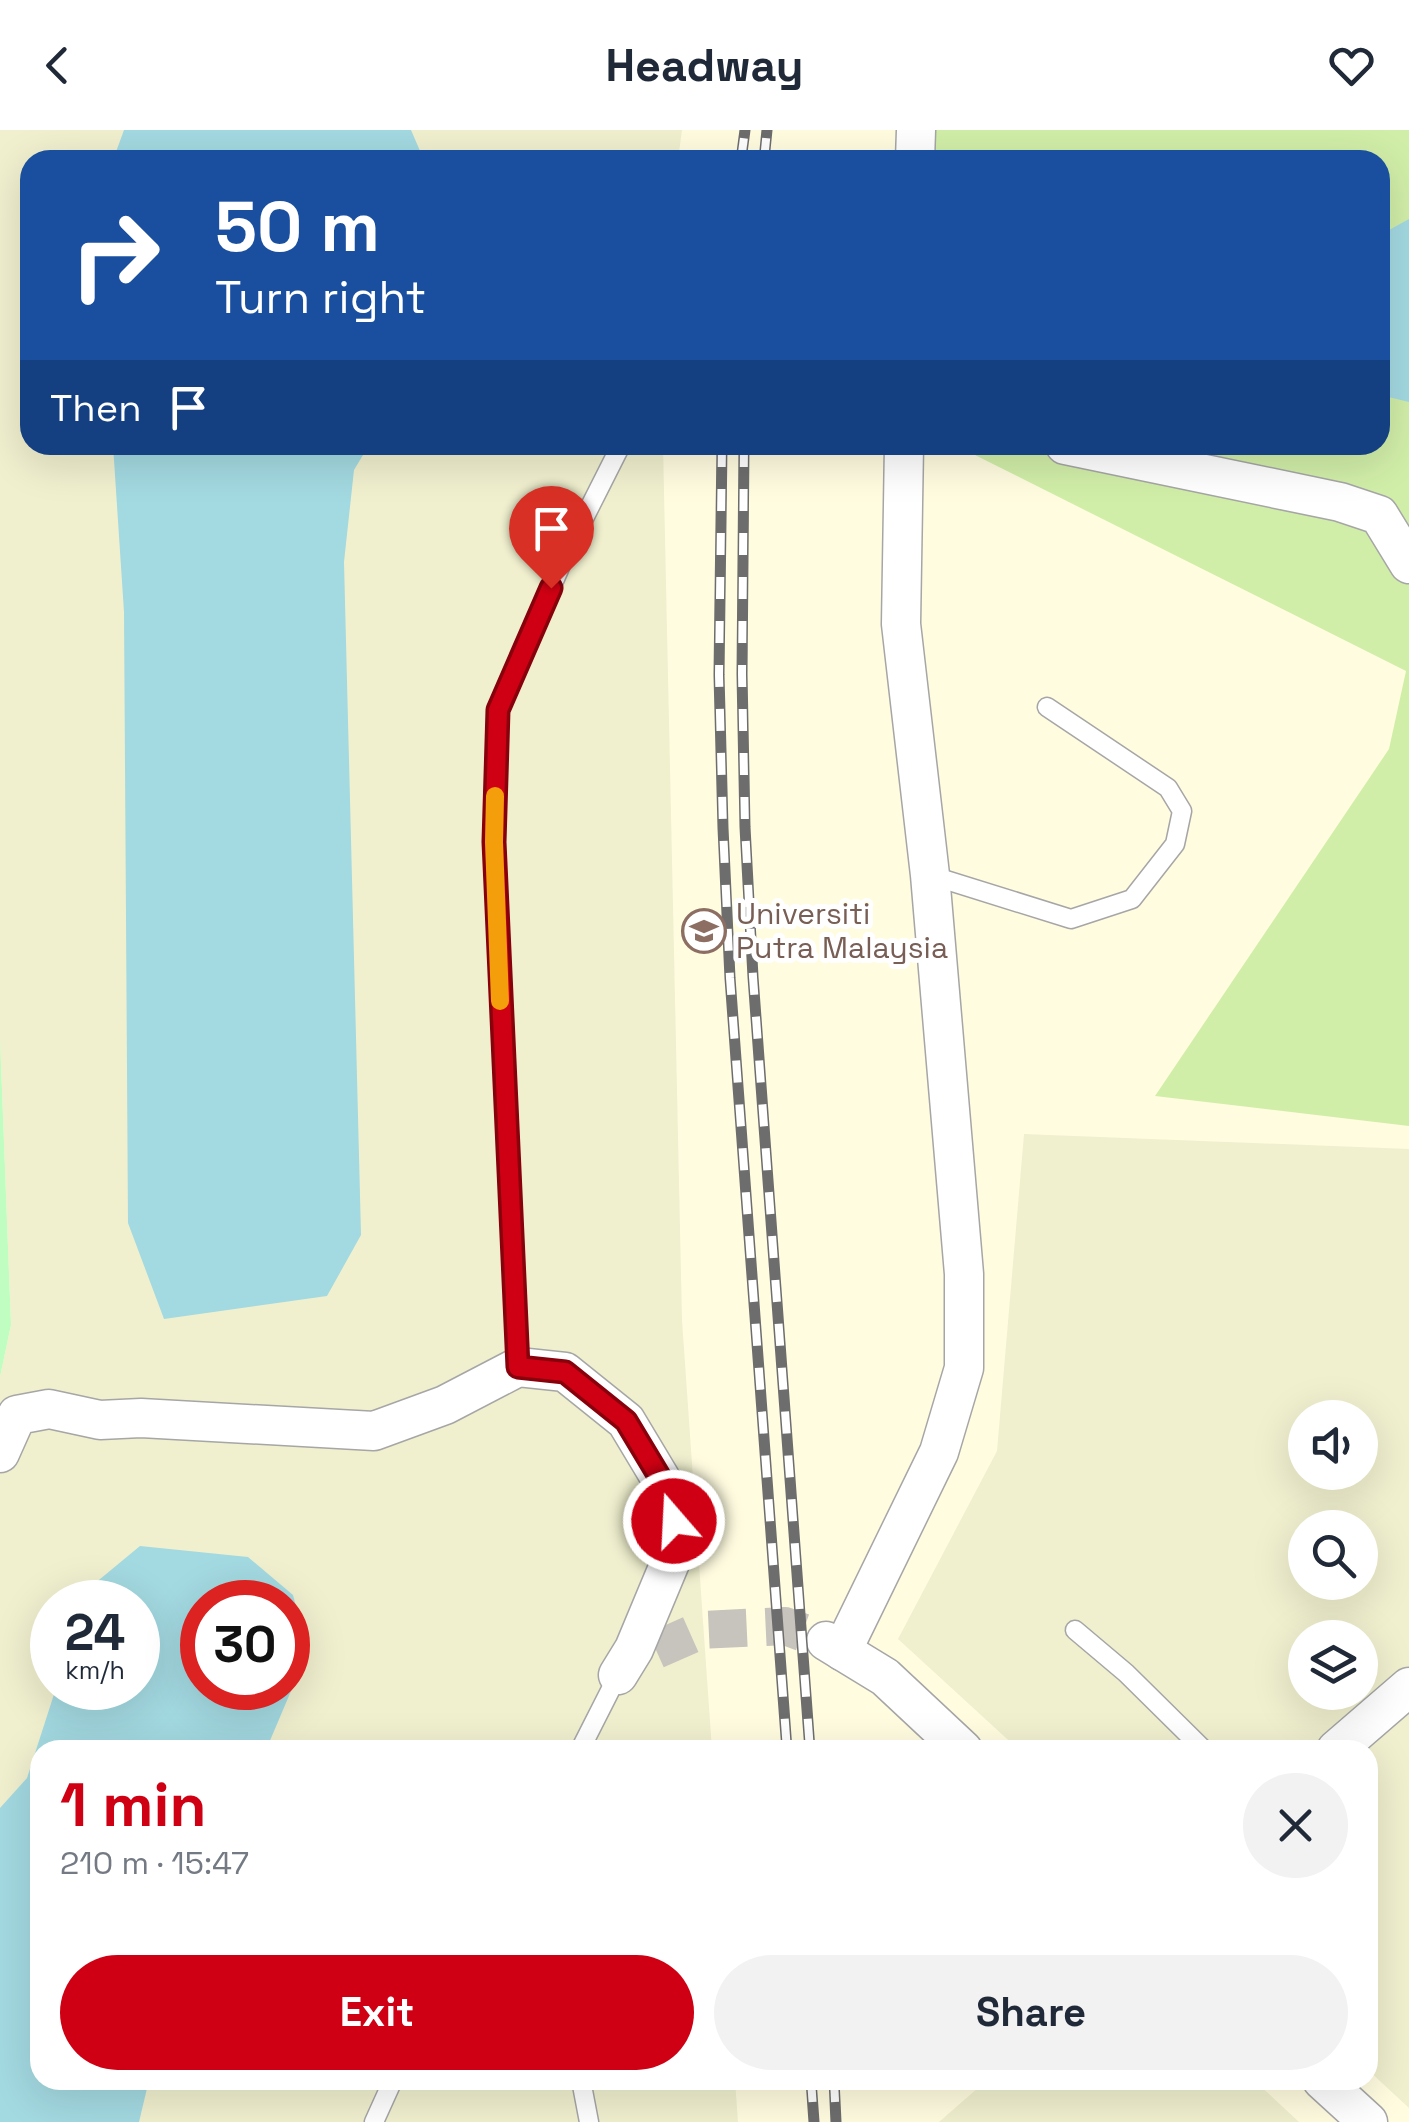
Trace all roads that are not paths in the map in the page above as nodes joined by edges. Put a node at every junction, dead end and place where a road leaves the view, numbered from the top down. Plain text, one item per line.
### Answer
1 (615, 455) edge
2 (904, 455) edge
3 (1112, 455) edge
4 (1409, 564) edge
5 (1047, 707) dead end
6 (930, 875) junction
7 (518, 1367) junction
8 (8, 1408) edge
9 (0, 1454) edge
10 (1075, 1630) dead end
11 (656, 1650) tunnel mouth
12 (618, 1676) junction
13 (1409, 1687) edge
14 (585, 1740) edge
15 (952, 1740) edge
16 (1195, 1740) edge
17 (1348, 1740) edge
18 (389, 2090) edge
19 (584, 2090) edge
20 (1333, 2090) edge
21 (374, 2122) edge
22 (590, 2122) edge
23 (1368, 2122) edge

1 - 7 lane
2 - 6 street
3 - 4 street
5 - 6 lane
6 - 15 street
7 - 8 street
7 - 12 street
8 - 9 street
10 - 16 lane
11 - 12 street
12 - 14 lane
13 - 17 street
18 - 21 lane
19 - 22 lane
20 - 23 street

